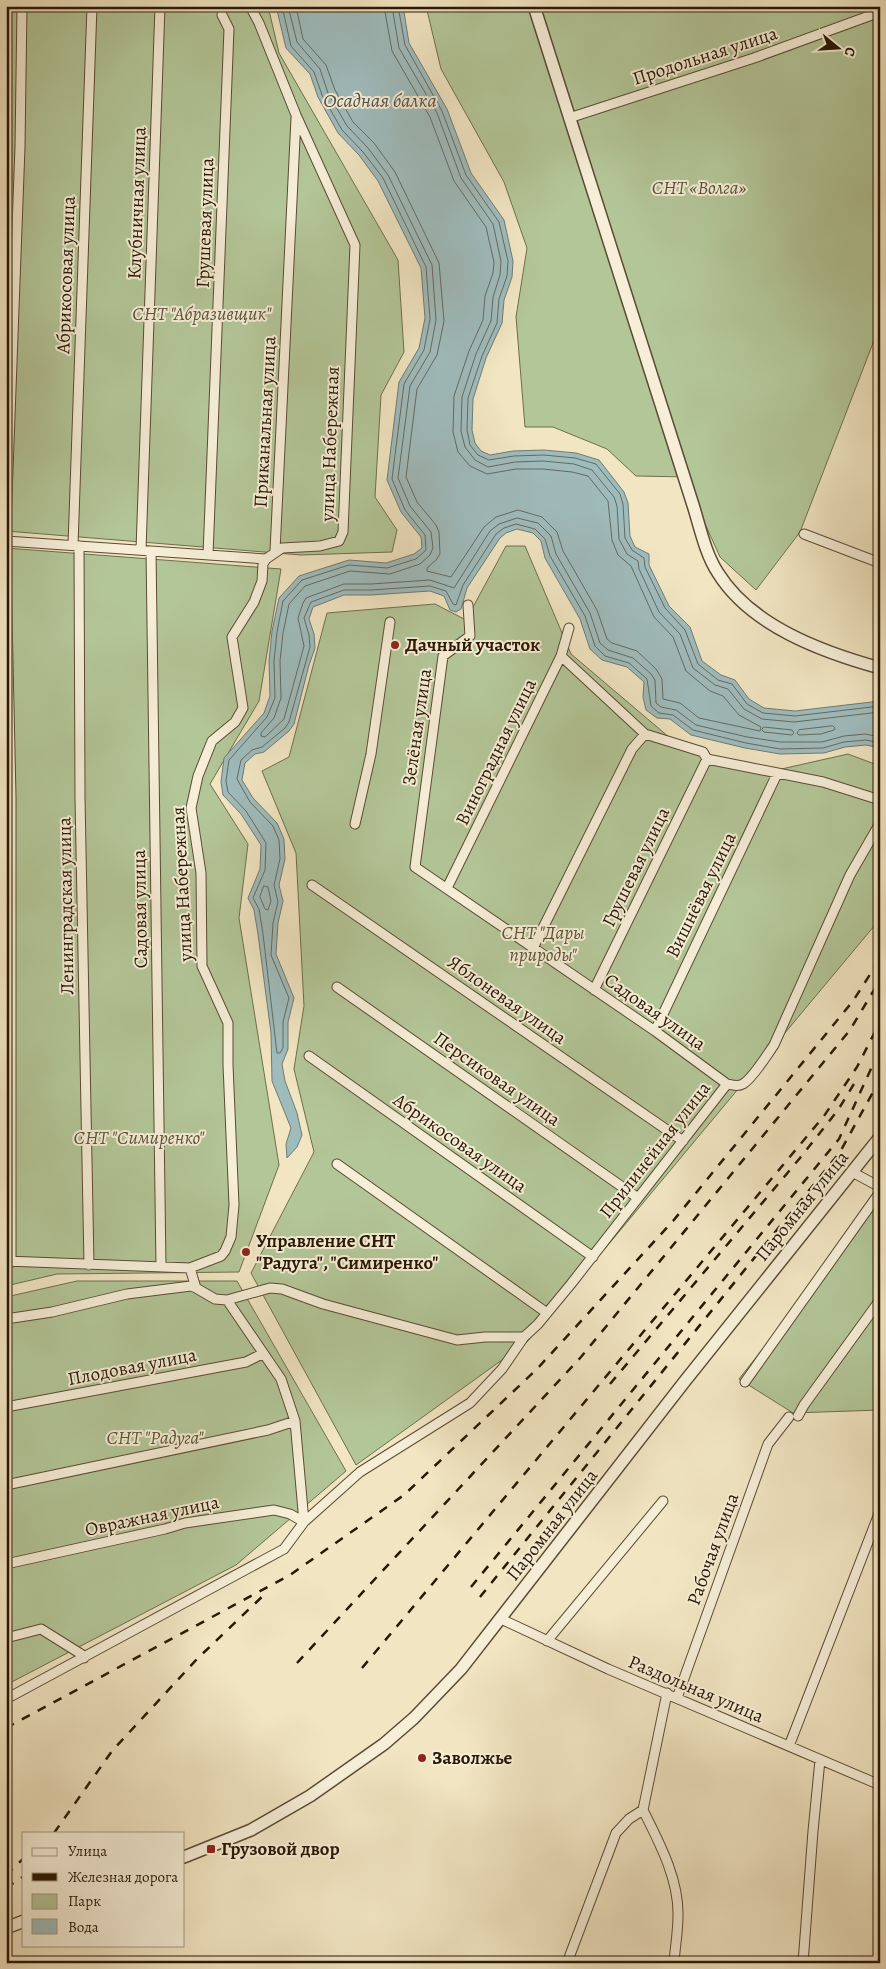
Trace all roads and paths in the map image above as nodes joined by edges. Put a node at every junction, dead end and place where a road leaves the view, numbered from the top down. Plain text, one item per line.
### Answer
1 (22, 6) edge
2 (92, 6) edge
3 (160, 6) edge
4 (250, 6) edge
5 (534, 6) edge
6 (880, 12) edge
7 (222, 15) dead end
8 (296, 115) junction
9 (568, 118) junction
10 (6, 524) edge
11 (804, 534) dead end
12 (6, 541) edge
13 (76, 546) junction
14 (141, 550) junction
15 (150, 551) junction
16 (275, 552) junction
17 (208, 555) junction
18 (266, 559) junction
19 (880, 563) edge
20 (6, 571) edge
21 (468, 605) dead end
22 (390, 622) dead end
23 (569, 628) dead end
24 (561, 656) junction
25 (880, 668) edge
26 (646, 734) junction
27 (707, 759) junction
28 (777, 774) junction
29 (880, 800) edge
30 (880, 823) edge
31 (355, 824) dead end
32 (415, 866) joint
33 (312, 885) dead end
34 (447, 888) junction
35 (533, 948) junction
36 (337, 987) dead end
37 (594, 990) junction
38 (654, 1031) junction
39 (309, 1056) dead end
40 (727, 1084) junction
41 (880, 1136) edge
42 (683, 1141) junction
43 (337, 1164) dead end
44 (852, 1172) junction
45 (880, 1187) edge
46 (880, 1192) edge
47 (638, 1198) junction
48 (593, 1257) junction
49 (8, 1261) edge
50 (89, 1265) junction
51 (161, 1267) junction
52 (190, 1268) junction
53 (196, 1288) junction
54 (227, 1300) junction
55 (880, 1300) edge
56 (547, 1314) junction
57 (6, 1318) edge
58 (524, 1337) junction
59 (262, 1354) junction
60 (745, 1382) dead end
61 (6, 1408) edge
62 (295, 1421) junction
63 (6, 1485) edge
64 (663, 1502) dead end
65 (880, 1511) edge
66 (304, 1522) junction
67 (6, 1564) edge
68 (501, 1619) junction
69 (6, 1638) edge
70 (548, 1641) junction
71 (84, 1658) junction
72 (666, 1693) junction
73 (677, 1698) junction
74 (6, 1699) edge
75 (789, 1746) junction
76 (820, 1760) junction
77 (880, 1784) edge
78 (642, 1810) junction
79 (185, 1857) edge
80 (22, 1922) edge
81 (6, 1928) edge
82 (567, 1963) edge
83 (674, 1963) edge
84 (803, 1963) edge

1 - 10 street
2 - 13 street, Абрикосовая улица
3 - 14 street, Клубничная улица
4 - 8 street, улица Набережная
5 - 9 street
6 - 9 street, Продольная улица
7 - 17 street, Грушевая улица
8 - 16 street, Приканальная улица
8 - 16 street, улица Набережная
9 - 25 street
11 - 19 street
12 - 13 street
13 - 14 street
13 - 50 street, Ленинградская улица
14 - 15 street
15 - 17 street
15 - 51 street, Садовая улица
16 - 18 street, улица Набережная
17 - 18 street
18 - 52 street, улица Набережная
20 - 49 street
21 - 32 street, Зелёная улица
22 - 31 street
23 - 24 street, Виноградная улица
24 - 26 street
24 - 34 street, Виноградная улица
26 - 27 street
26 - 35 street
27 - 28 street
27 - 37 street, Грушевая улица
28 - 29 street
28 - 38 street, Вишнёвая улица
30 - 40 street, Прилинейная улица
32 - 34 street, Садовая улица
33 - 42 street, Яблоневая улица
34 - 35 street, Садовая улица
35 - 37 street, Садовая улица
36 - 47 street, Персиковая улица
37 - 38 street, Садовая улица
38 - 40 street, Садовая улица
39 - 48 street, Абрикосовая улица
40 - 42 street, Прилинейная улица
41 - 44 street, Паромная улица
42 - 47 street, Прилинейная улица
43 - 56 street
44 - 45 street
44 - 68 street, Паромная улица
46 - 60 street
47 - 48 street, Прилинейная улица
48 - 56 street, Прилинейная улица
49 - 50 street
50 - 51 street
51 - 52 street
52 - 53 street
53 - 54 street
53 - 57 street
54 - 58 street
54 - 59 street
55 - 73 street, Рабочая улица
56 - 58 street, Прилинейная улица
58 - 66 street, Прилинейная улица
59 - 61 street, Плодовая улица
59 - 62 street
62 - 63 street
62 - 66 street
64 - 70 street
65 - 75 street
66 - 67 street, Овражная улица
66 - 71 street, Прилинейная улица
68 - 70 street, Раздольная улица
68 - 79 street, Паромная улица
69 - 71 street
70 - 72 street, Раздольная улица
71 - 74 street, Прилинейная улица
72 - 73 street, Раздольная улица
72 - 78 street
73 - 75 street, Раздольная улица
75 - 76 street, Раздольная улица
76 - 77 street, Раздольная улица
76 - 84 street
78 - 82 street
78 - 83 street
80 - 81 street

